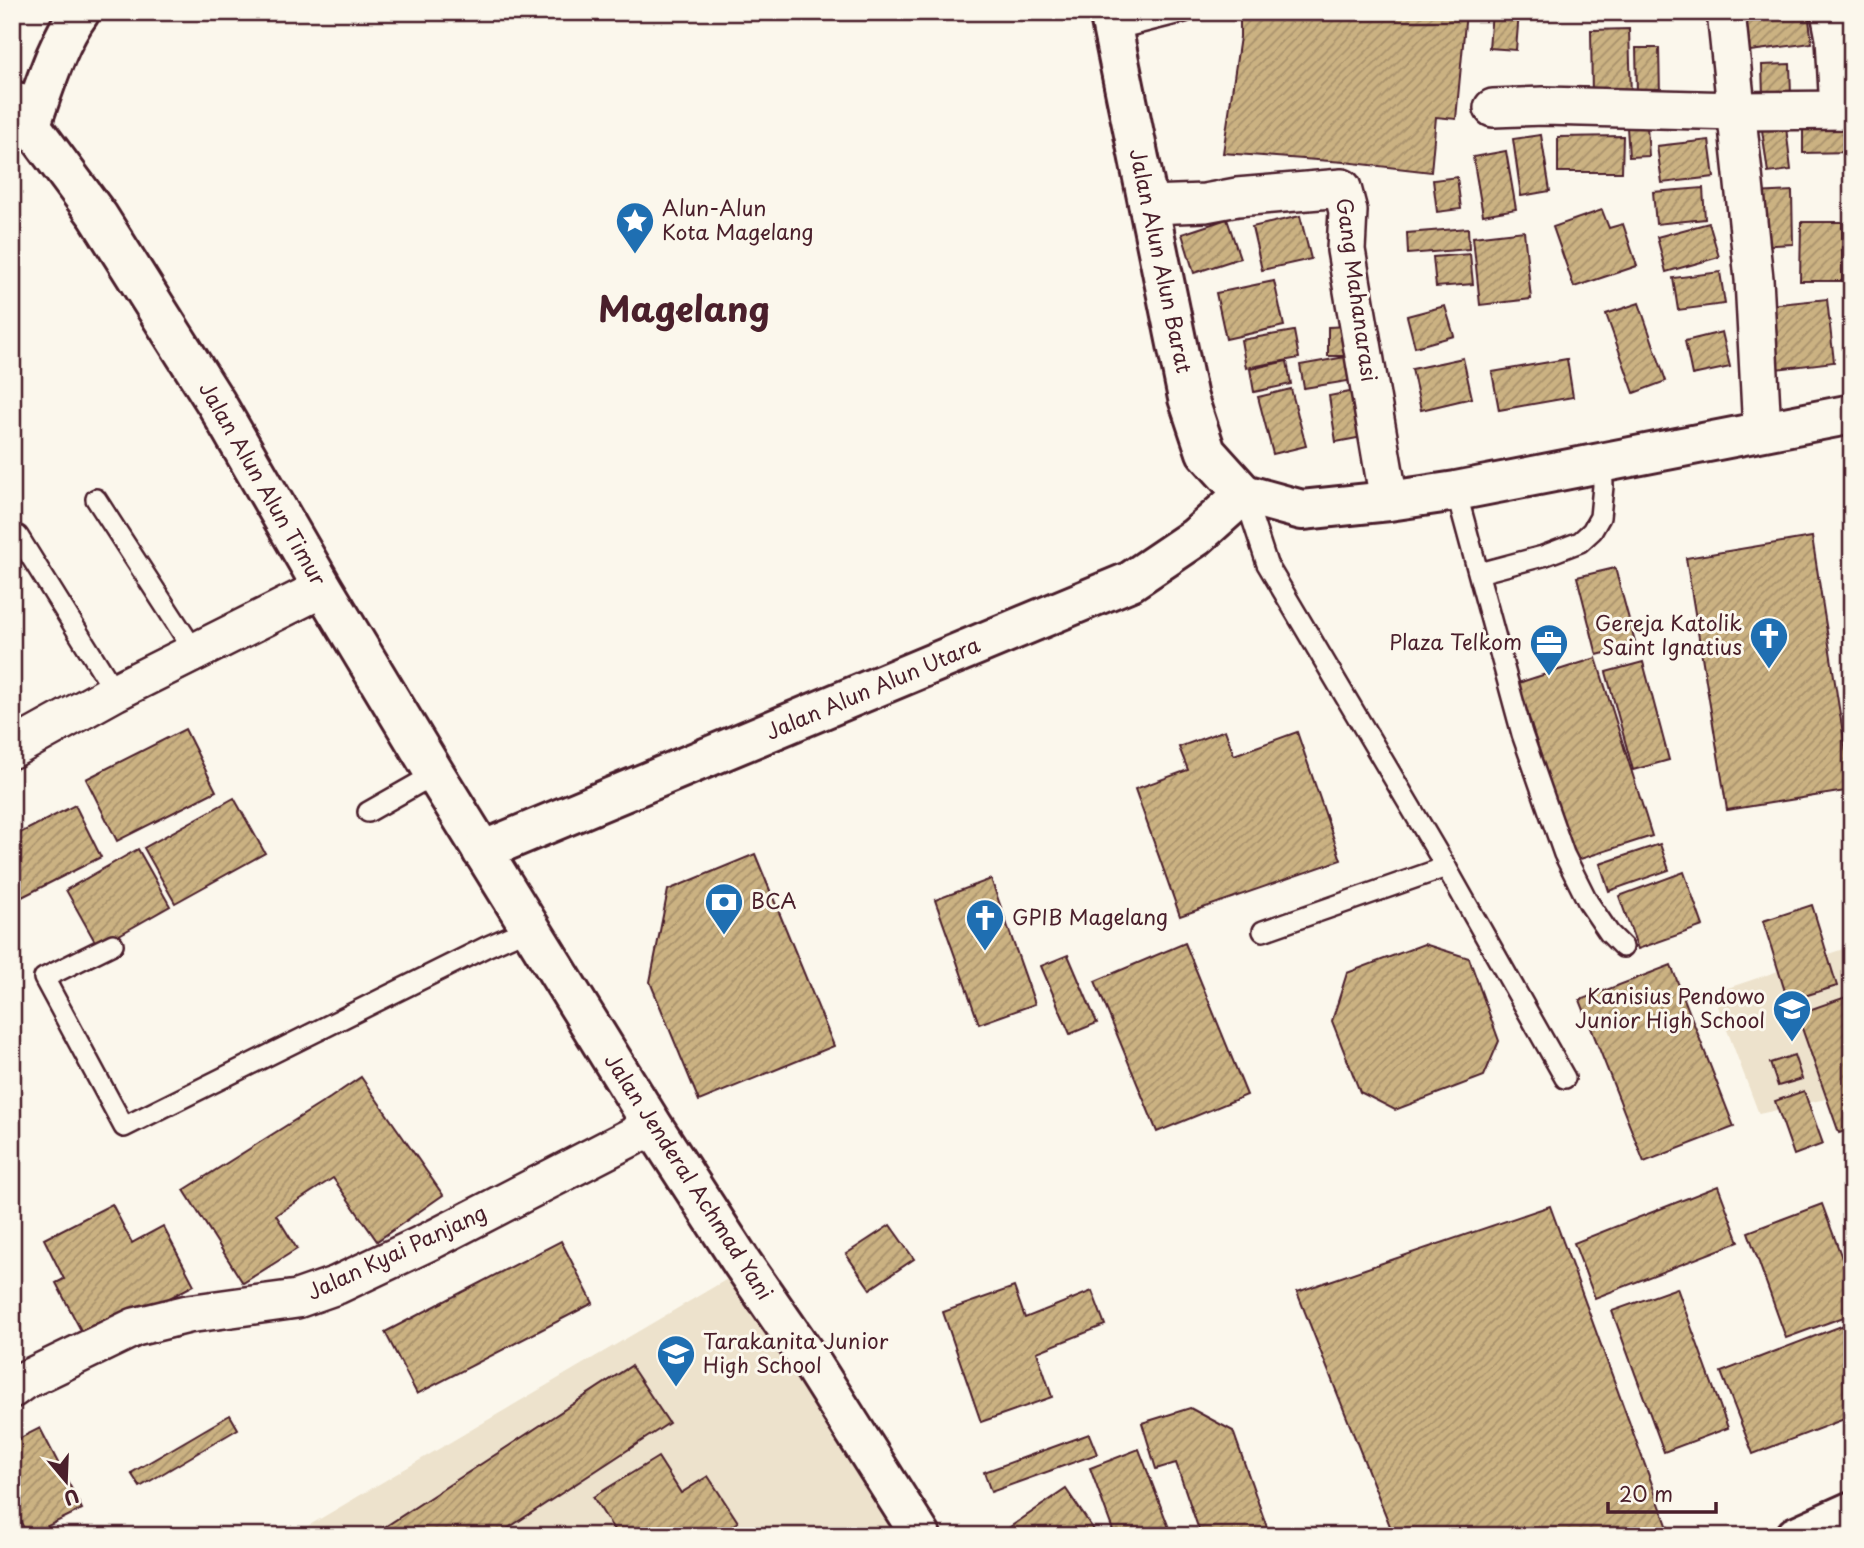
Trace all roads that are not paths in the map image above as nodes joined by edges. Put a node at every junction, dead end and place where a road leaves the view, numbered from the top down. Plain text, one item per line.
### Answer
1 (80, 12) edge
2 (1184, 12) edge
3 (1726, 12) edge
4 (1830, 12) edge
5 (1111, 21) edge
6 (1493, 108) dead end
7 (1845, 110) edge
8 (1737, 111) junction
9 (22, 112) edge
10 (1148, 205) junction
11 (1852, 414) edge
12 (1762, 431) junction
13 (1602, 462) junction
14 (1456, 491) junction
15 (1244, 494) junction
16 (96, 499) dead end
17 (1389, 502) junction
18 (18, 536) dead end
19 (1479, 573) junction
20 (323, 588) junction
21 (195, 652) junction
22 (115, 692) junction
23 (12, 749) edge
24 (435, 775) junction
25 (368, 812) dead end
26 (482, 851) junction
27 (1446, 867) junction
28 (529, 928) junction
29 (1264, 931) dead end
30 (113, 944) dead end
31 (1623, 947) dead end
32 (1565, 1077) dead end
33 (653, 1126) junction
34 (16, 1377) edge
35 (1852, 1511) edge
36 (921, 1536) edge
37 (1796, 1536) edge

1 - 9 main road
2 - 5 lane
3 - 8 street
4 - 7 street
5 - 10 main road, Jalan Alun Alun Barat
6 - 8 street
7 - 8 street
8 - 12 street
9 - 20 main road, Jalan Alun Alun Timur
10 - 15 main road, Jalan Alun Alun Barat
10 - 17 street, Gang Mahanarasi
11 - 12 main road
12 - 13 main road
13 - 14 main road
13 - 19 lane
14 - 17 main road
14 - 19 lane
15 - 17 main road
15 - 26 main road, Jalan Alun Alun Utara
15 - 27 lane
16 - 21 lane
18 - 22 lane
19 - 31 lane
20 - 21 street
20 - 24 main road, Jalan Alun Alun Timur
21 - 22 street
22 - 23 street
24 - 25 lane
24 - 26 main road, Jalan Alun Alun Timur
26 - 28 main road, Jalan Jenderal Achmad Yani
27 - 29 lane
27 - 32 lane
28 - 30 lane
28 - 33 main road, Jalan Jenderal Achmad Yani
33 - 34 street, Jalan Kyai Panjang
33 - 36 main road, Jalan Jenderal Achmad Yani
35 - 37 main road

